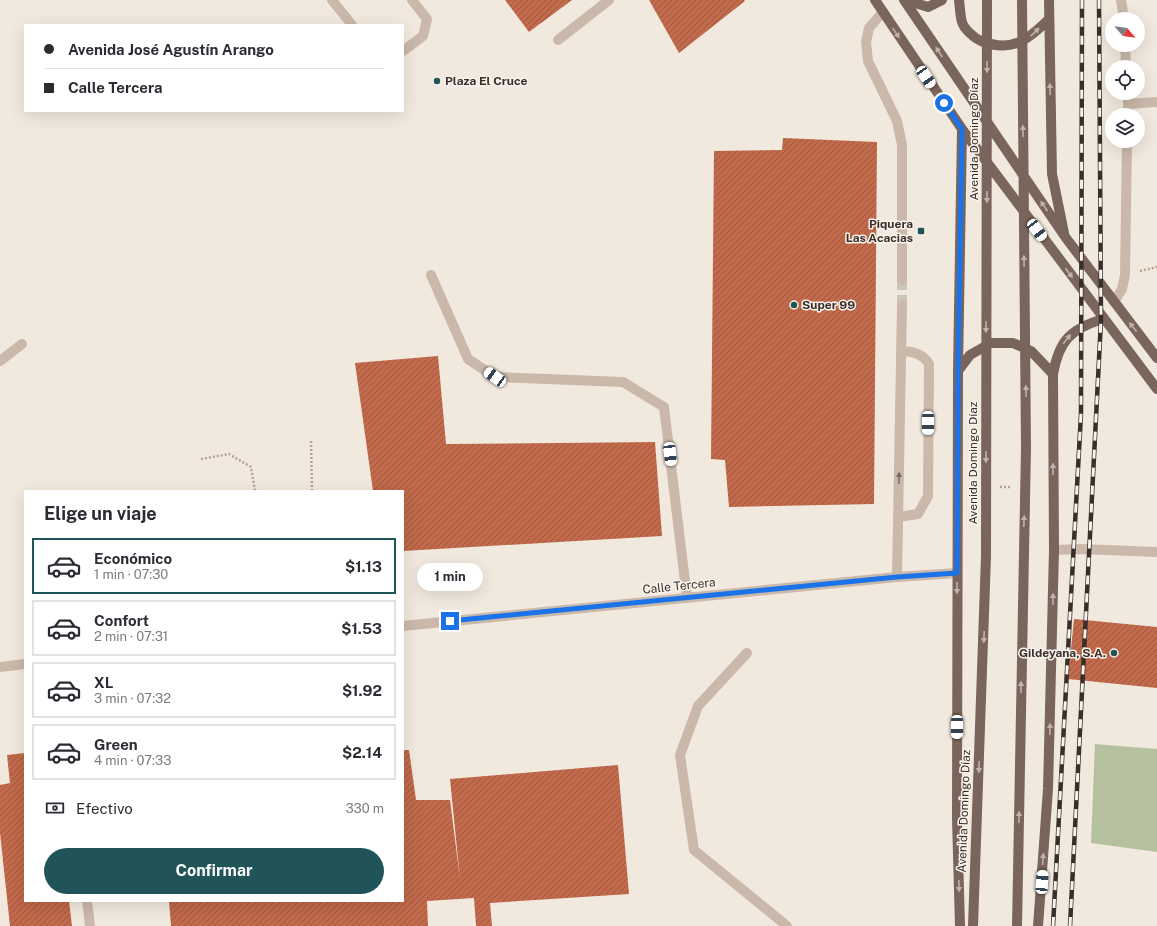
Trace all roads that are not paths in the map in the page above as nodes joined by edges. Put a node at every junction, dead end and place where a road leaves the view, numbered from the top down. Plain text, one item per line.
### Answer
1 (332, 0) edge
2 (412, 0) edge
3 (608, 0) edge
4 (875, 0) edge
5 (905, 0) edge
6 (942, 0) edge
7 (959, 0) edge
8 (987, 0) edge
9 (1022, 0) edge
10 (1049, 0) edge
11 (1121, 0) edge
12 (883, 12) junction
13 (1123, 12) edge
14 (1049, 18) junction
15 (351, 24) edge
16 (558, 40) dead end
17 (404, 50) edge
18 (1128, 100) edge
19 (1157, 102) edge
20 (1128, 104) junction
21 (1128, 108) edge
22 (962, 129) junction
23 (1127, 148) edge
24 (1066, 238) junction
25 (431, 275) dead end
26 (902, 280) tunnel mouth
27 (1114, 302) junction
28 (902, 304) tunnel mouth
29 (1103, 319) junction
30 (22, 344) dead end
31 (902, 350) junction
32 (1157, 358) edge
33 (0, 361) edge
34 (958, 370) junction
35 (1053, 374) junction
36 (1155, 382) edge
37 (898, 517) junction
38 (1054, 550) junction
39 (1157, 552) edge
40 (957, 573) junction
41 (897, 577) junction
42 (687, 598) junction
43 (404, 626) edge
44 (746, 653) dead end
45 (24, 664) edge
46 (0, 667) edge
47 (87, 902) edge
48 (90, 926) edge
49 (787, 926) edge
50 (960, 926) edge
51 (973, 926) edge
52 (1017, 926) edge
53 (1038, 926) edge

1 - 15 street
2 - 17 street
3 - 16 street
4 - 12 main road
5 - 6 main road
24 -> 5 main road
7 -> 14 main road
8 -> 51 main road, Avenida Domingo Díaz
52 -> 9 main road
10 - 14 main road
11 - 13 street
12 -> 22 main road
12 - 26 street
24 -> 14 main road
18 - 20 street
19 - 20 street
20 - 21 street
22 -> 29 main road
22 - 34 main road
23 - 27 street
24 - 27 main road
25 - 42 street
32 -> 27 main road
28 - 31 street
35 -> 29 main road
29 - 36 main road
30 - 33 street
37 -> 31 street
31 - 37 street
34 - 35 main road
34 - 40 main road
38 -> 35 main road
37 - 41 street
38 - 39 street
53 -> 38 main road
40 - 41 street, Calle Tercera
40 -> 50 main road
41 - 42 street, Calle Tercera
42 - 43 street, Calle Tercera
44 - 49 street
45 - 46 street
47 - 48 street

